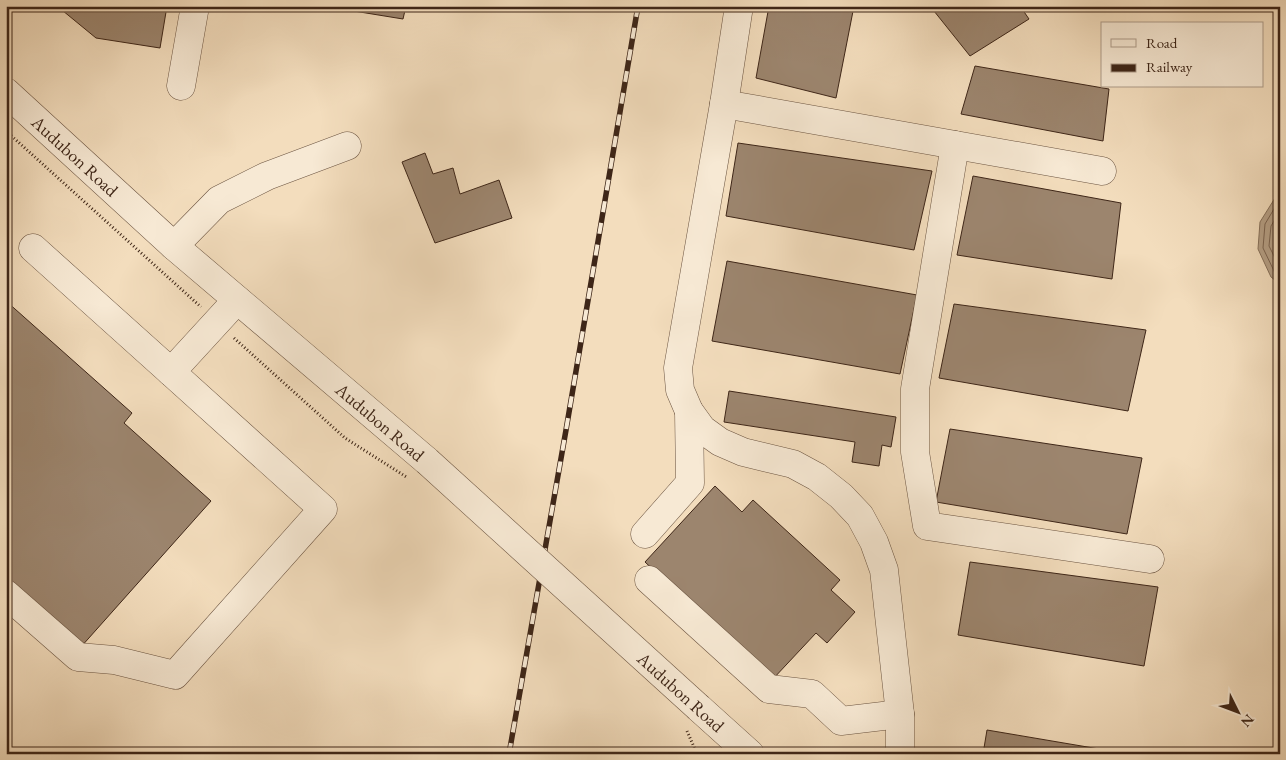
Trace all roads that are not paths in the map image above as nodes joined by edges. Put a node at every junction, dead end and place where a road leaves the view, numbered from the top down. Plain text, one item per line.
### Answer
1 (194, 6) edge
2 (739, 6) edge
3 (181, 86) dead end
4 (6, 92) edge
5 (724, 104) junction
6 (955, 145) junction
7 (347, 146) dead end
8 (1102, 170) dead end
9 (174, 246) junction
10 (33, 248) dead end
11 (237, 300) junction
12 (172, 372) junction
13 (689, 411) junction
14 (645, 534) dead end
15 (1150, 559) dead end
16 (649, 580) dead end
17 (6, 594) edge
18 (900, 714) junction
19 (750, 754) edge
20 (900, 754) edge

1 - 3 street
2 - 5 street
4 - 9 street, Audubon Road
5 - 6 street
5 - 13 street
6 - 8 street
6 - 15 street
7 - 9 street
9 - 11 street, Audubon Road
10 - 12 street
11 - 12 street
11 - 19 street, Audubon Road, bridge
12 - 17 street
13 - 14 street
13 - 18 street
16 - 18 street
18 - 20 street

